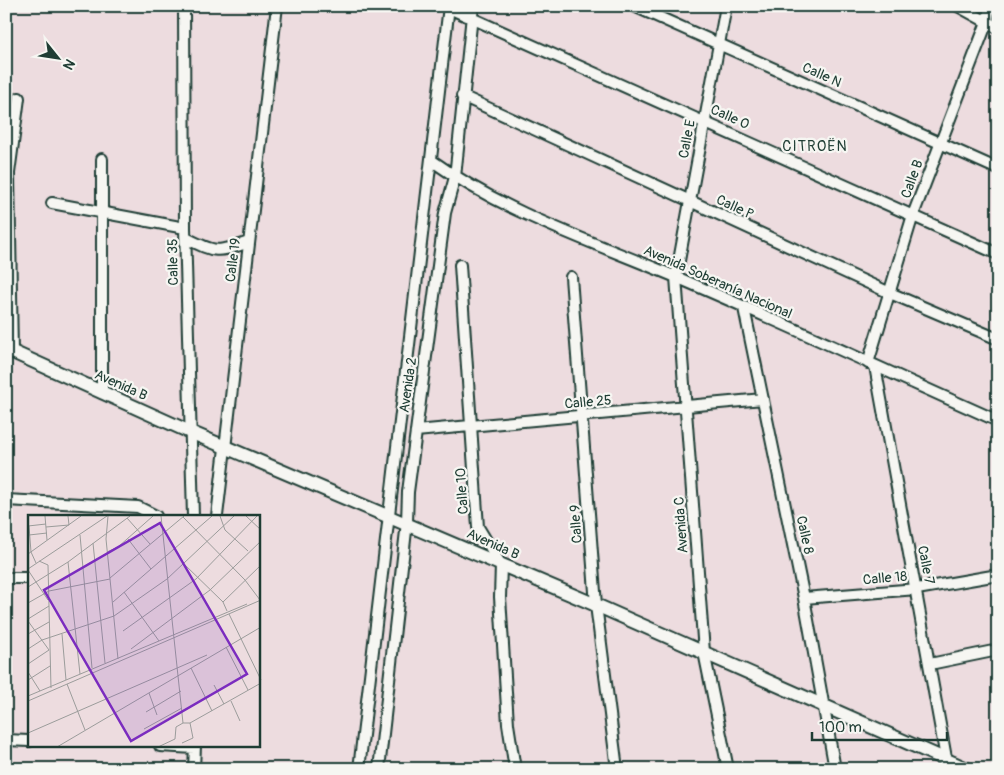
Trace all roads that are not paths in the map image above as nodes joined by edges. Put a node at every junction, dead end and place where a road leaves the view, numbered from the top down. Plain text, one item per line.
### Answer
1 (184, 6) edge
2 (277, 6) edge
3 (634, 6) edge
4 (726, 6) edge
5 (958, 6) edge
6 (990, 6) edge
7 (449, 7) edge
8 (472, 12) edge
9 (987, 22) junction
10 (998, 28) edge
11 (719, 44) junction
12 (462, 96) junction
13 (19, 98) dead end
14 (705, 121) junction
15 (940, 143) junction
16 (102, 159) dead end
17 (431, 160) junction
18 (998, 169) edge
19 (455, 177) junction
20 (689, 201) junction
21 (52, 203) dead end
22 (102, 213) junction
23 (913, 215) junction
24 (186, 233) junction
25 (249, 242) junction
26 (998, 254) edge
27 (460, 265) dead end
28 (571, 277) dead end
29 (676, 277) junction
30 (890, 293) junction
31 (744, 308) junction
32 (998, 339) edge
33 (9, 351) edge
34 (872, 365) junction
35 (102, 393) junction
36 (763, 399) junction
37 (686, 406) junction
38 (582, 416) junction
39 (998, 421) edge
40 (471, 426) junction
41 (416, 431) junction
42 (190, 432) junction
43 (224, 446) junction
44 (6, 500) edge
45 (154, 515) edge
46 (191, 515) edge
47 (217, 515) edge
48 (389, 515) junction
49 (407, 522) junction
50 (501, 565) junction
51 (998, 575) edge
52 (6, 578) edge
53 (28, 578) edge
54 (917, 589) junction
55 (804, 598) junction
56 (596, 604) junction
57 (998, 650) edge
58 (704, 652) junction
59 (930, 664) junction
60 (822, 704) junction
61 (6, 740) edge
62 (28, 741) edge
63 (195, 748) edge
64 (948, 764) edge
65 (194, 769) edge
66 (359, 769) edge
67 (379, 769) edge
68 (515, 769) edge
69 (617, 769) edge
70 (728, 769) edge
71 (835, 769) edge
72 (967, 769) edge

1 - 24 street, Calle 35
2 - 25 street, Calle 19
3 - 11 street, Calle N
4 - 11 street, Calle E
5 - 9 street
6 - 9 street, Calle B
7 - 8 street, Calle O
7 - 17 street, Avenida 2
8 - 12 street, Avenida 2
8 - 14 street, Calle O
9 - 10 street
9 - 15 street, Calle B
11 - 14 street, Calle E
11 - 15 street, Calle N
12 - 19 street, Avenida 2
12 - 20 street, Calle P
13 - 33 street
14 - 20 street, Calle E
14 - 23 street, Calle O
15 - 18 street, Calle N
15 - 23 street, Calle B
16 - 22 street
17 - 19 street, Avenida Soberanía Nacional
17 - 48 street, Avenida 2
19 - 29 street, Avenida Soberanía Nacional
19 - 41 street, Avenida 2
20 - 29 street, Calle E
20 - 30 street, Calle P
21 - 22 street
22 - 24 street
22 - 35 street
23 - 26 street, Calle O
23 - 30 street, Calle B
24 - 25 street
24 - 42 street, Calle 35
25 - 43 street, Calle 19
27 - 40 street, Calle 10
28 - 38 street, Calle 9
29 - 31 street, Avenida Soberanía Nacional
29 - 37 street, Avenida C
30 - 32 street, Calle P
30 - 34 street, Calle B
31 - 34 street, Avenida Soberanía Nacional
31 - 36 street, Calle 8
33 - 35 street, Avenida B
34 - 39 street, Avenida Soberanía Nacional
34 - 54 street, Calle 7
35 - 42 street, Avenida B
36 - 37 street, Calle 25
36 - 55 street, Calle 8
37 - 38 street, Calle 25
37 - 58 street, Avenida C
38 - 40 street, Calle 25
38 - 56 street, Calle 9
40 - 41 street, Calle 25
40 - 50 street, Calle 10
41 - 49 street, Avenida 2
42 - 43 street, Avenida B
42 - 46 street, Calle 35
43 - 47 street, Calle 19
43 - 48 street, Avenida B
44 - 45 street
48 - 49 street, Avenida B
48 - 66 street, Avenida 2
49 - 50 street, Avenida B
49 - 67 street, Avenida 2
50 - 56 street, Avenida B
50 - 68 street
51 - 54 street, Calle 18
52 - 53 street
54 - 55 street, Calle 18
54 - 59 street, Calle 7
55 - 60 street, Calle 8
56 - 58 street, Avenida B
56 - 69 street, Calle 9
57 - 59 street
58 - 60 street, Avenida B
58 - 70 street, Avenida C
59 - 64 street, Calle 7
60 - 64 street, Avenida B
60 - 71 street, Calle 8
61 - 62 street
63 - 65 street
64 - 72 street, Avenida B

